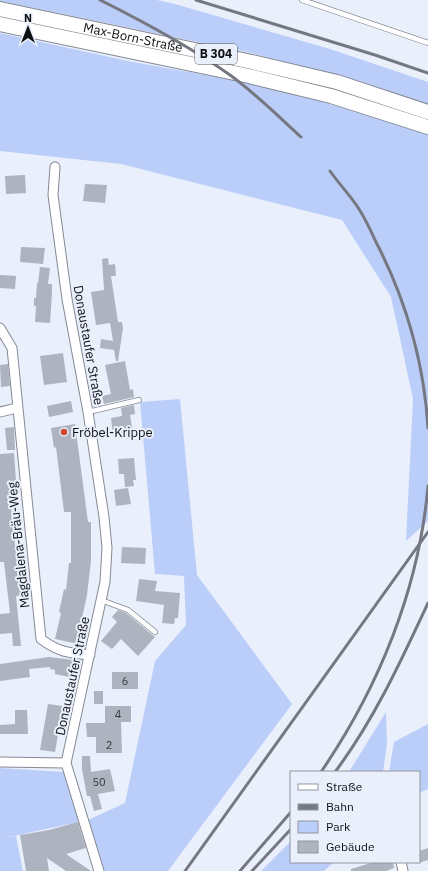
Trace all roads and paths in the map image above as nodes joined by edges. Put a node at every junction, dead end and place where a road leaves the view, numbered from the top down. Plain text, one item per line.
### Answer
1 (302, 0) edge
2 (0, 9) edge
3 (0, 24) edge
4 (428, 43) edge
5 (428, 112) edge
6 (428, 127) edge
7 (55, 167) dead end
8 (0, 328) edge
9 (139, 400) dead end
10 (18, 408) junction
11 (0, 412) edge
12 (88, 412) junction
13 (101, 600) junction
14 (155, 632) dead end
15 (90, 655) junction
16 (0, 762) edge
17 (66, 763) junction
18 (99, 871) edge

1 - 4 lane
2 - 5 main road, Max-Born-Straße / B 304
3 - 6 main road, Max-Born-Straße / B 304
7 - 12 street, Donaustaufer Straße
8 - 10 street, Magdalena-Bräu-Weg
9 - 12 lane
10 - 11 street
10 - 15 street, Magdalena-Bräu-Weg
12 - 13 street, Donaustaufer Straße
13 - 14 lane
13 - 15 street, Donaustaufer Straße
15 - 17 street, Donaustaufer Straße
16 - 17 street
17 - 18 street

